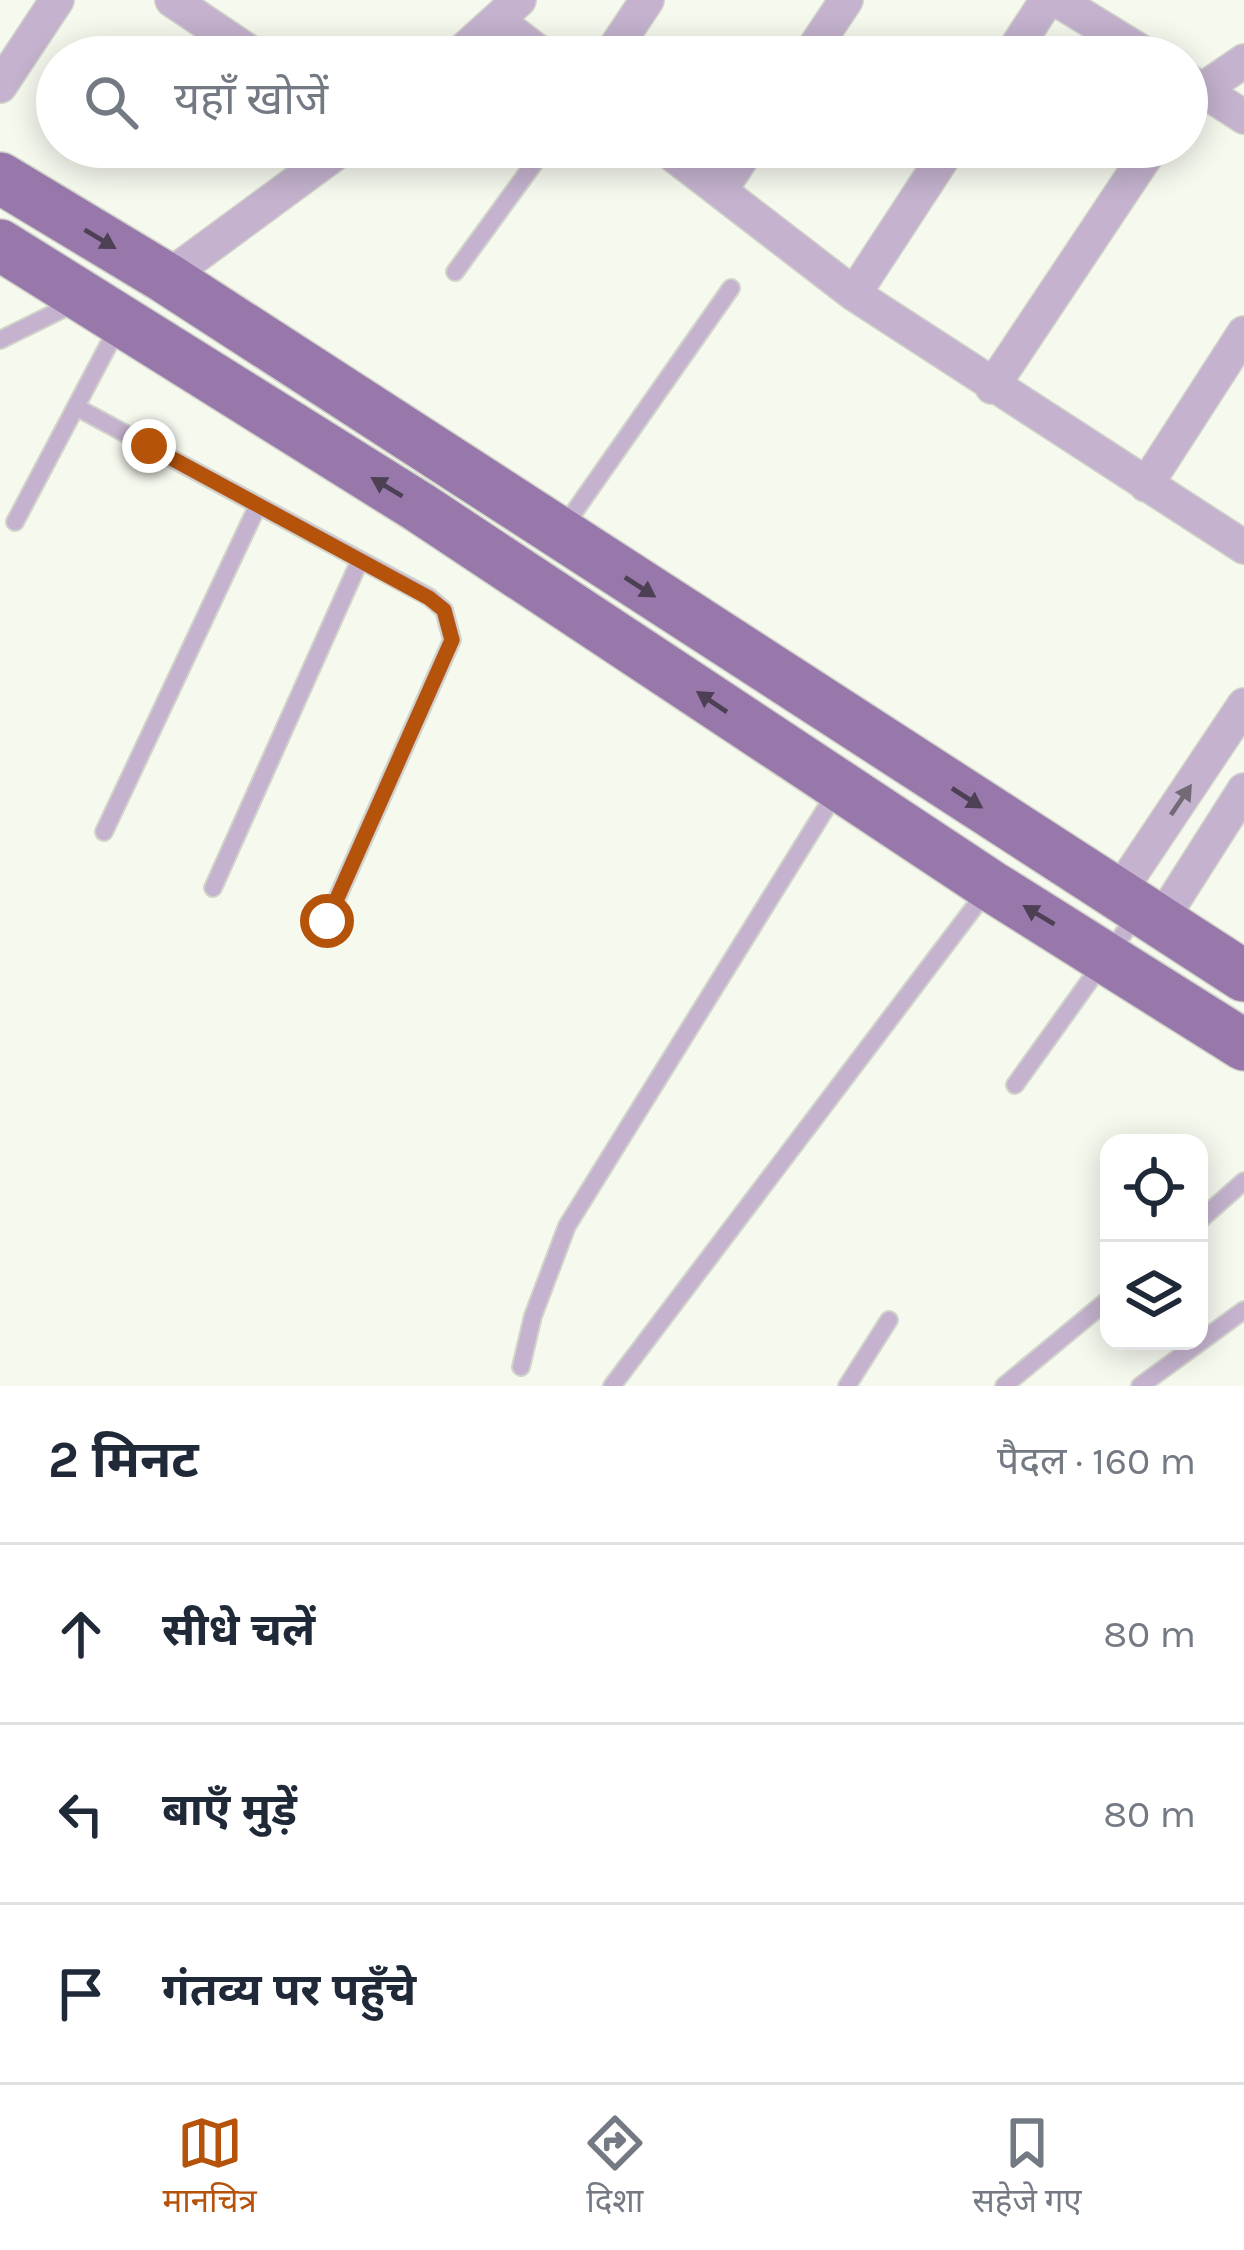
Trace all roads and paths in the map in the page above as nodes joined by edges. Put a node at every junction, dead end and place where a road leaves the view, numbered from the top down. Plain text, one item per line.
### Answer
1 (57, 0) edge
2 (172, 0) edge
3 (647, 0) edge
4 (846, 0) edge
5 (1073, 3) edge
6 (508, 10) edge
7 (225, 36) edge
8 (479, 36) edge
9 (528, 36) edge
10 (623, 36) edge
11 (822, 36) edge
12 (1034, 36) edge
13 (1120, 36) edge
14 (1244, 61) edge
15 (1208, 80) edge
16 (0, 86) edge
17 (1208, 98) edge
18 (1244, 117) edge
19 (315, 168) edge
20 (531, 168) edge
21 (690, 168) edge
22 (735, 168) edge
23 (936, 168) edge
24 (1138, 168) edge
25 (0, 178) edge
26 (720, 191) junction
27 (0, 245) edge
28 (455, 272) dead end
29 (166, 278) junction
30 (731, 287) dead end
31 (854, 294) junction
32 (100, 312) junction
33 (1244, 333) edge
34 (0, 340) edge
35 (992, 387) junction
36 (76, 407) junction
37 (1147, 485) junction
38 (258, 505) junction
39 (15, 522) dead end
40 (558, 534) junction
41 (1244, 547) edge
42 (360, 560) junction
43 (1244, 705) edge
44 (840, 786) junction
45 (1244, 790) edge
46 (104, 832) dead end
47 (991, 886) junction
48 (214, 888) dead end
49 (1139, 909) junction
50 (327, 921) dead end
51 (1109, 956) junction
52 (1244, 976) edge
53 (1244, 1045) edge
54 (1015, 1085) dead end
55 (1244, 1181) edge
56 (1208, 1213) edge
57 (1100, 1306) edge
58 (1244, 1310) edge
59 (889, 1321) dead end
60 (521, 1367) dead end
61 (612, 1386) edge
62 (847, 1386) edge
63 (1004, 1386) edge
64 (1140, 1386) edge

1 - 16 street
2 - 7 street
3 - 10 street
4 - 11 street
5 - 12 street
5 - 13 street
6 - 8 street
6 - 9 street
14 - 15 street
17 - 18 street
19 - 29 street
20 - 28 lane
21 - 26 street
22 - 26 street
23 - 31 street
24 - 35 street
25 -> 29 main road
26 - 31 street
27 - 32 main road
29 - 40 main road
30 - 40 lane
31 - 35 street
32 - 34 lane
32 - 36 lane
44 -> 32 main road
33 - 37 street
35 - 37 street
36 - 38 lane
36 - 39 lane
37 - 41 street
38 - 42 lane
38 - 46 lane
40 -> 49 main road
42 - 48 lane
42 - 50 lane
49 -> 43 street
44 - 47 main road
44 - 60 lane
45 - 49 street
51 -> 47 main road
47 - 61 lane
49 - 51 lane
49 - 52 main road
51 - 53 main road
51 - 54 lane
55 - 56 lane
57 - 63 lane
58 - 64 lane
59 - 62 lane

